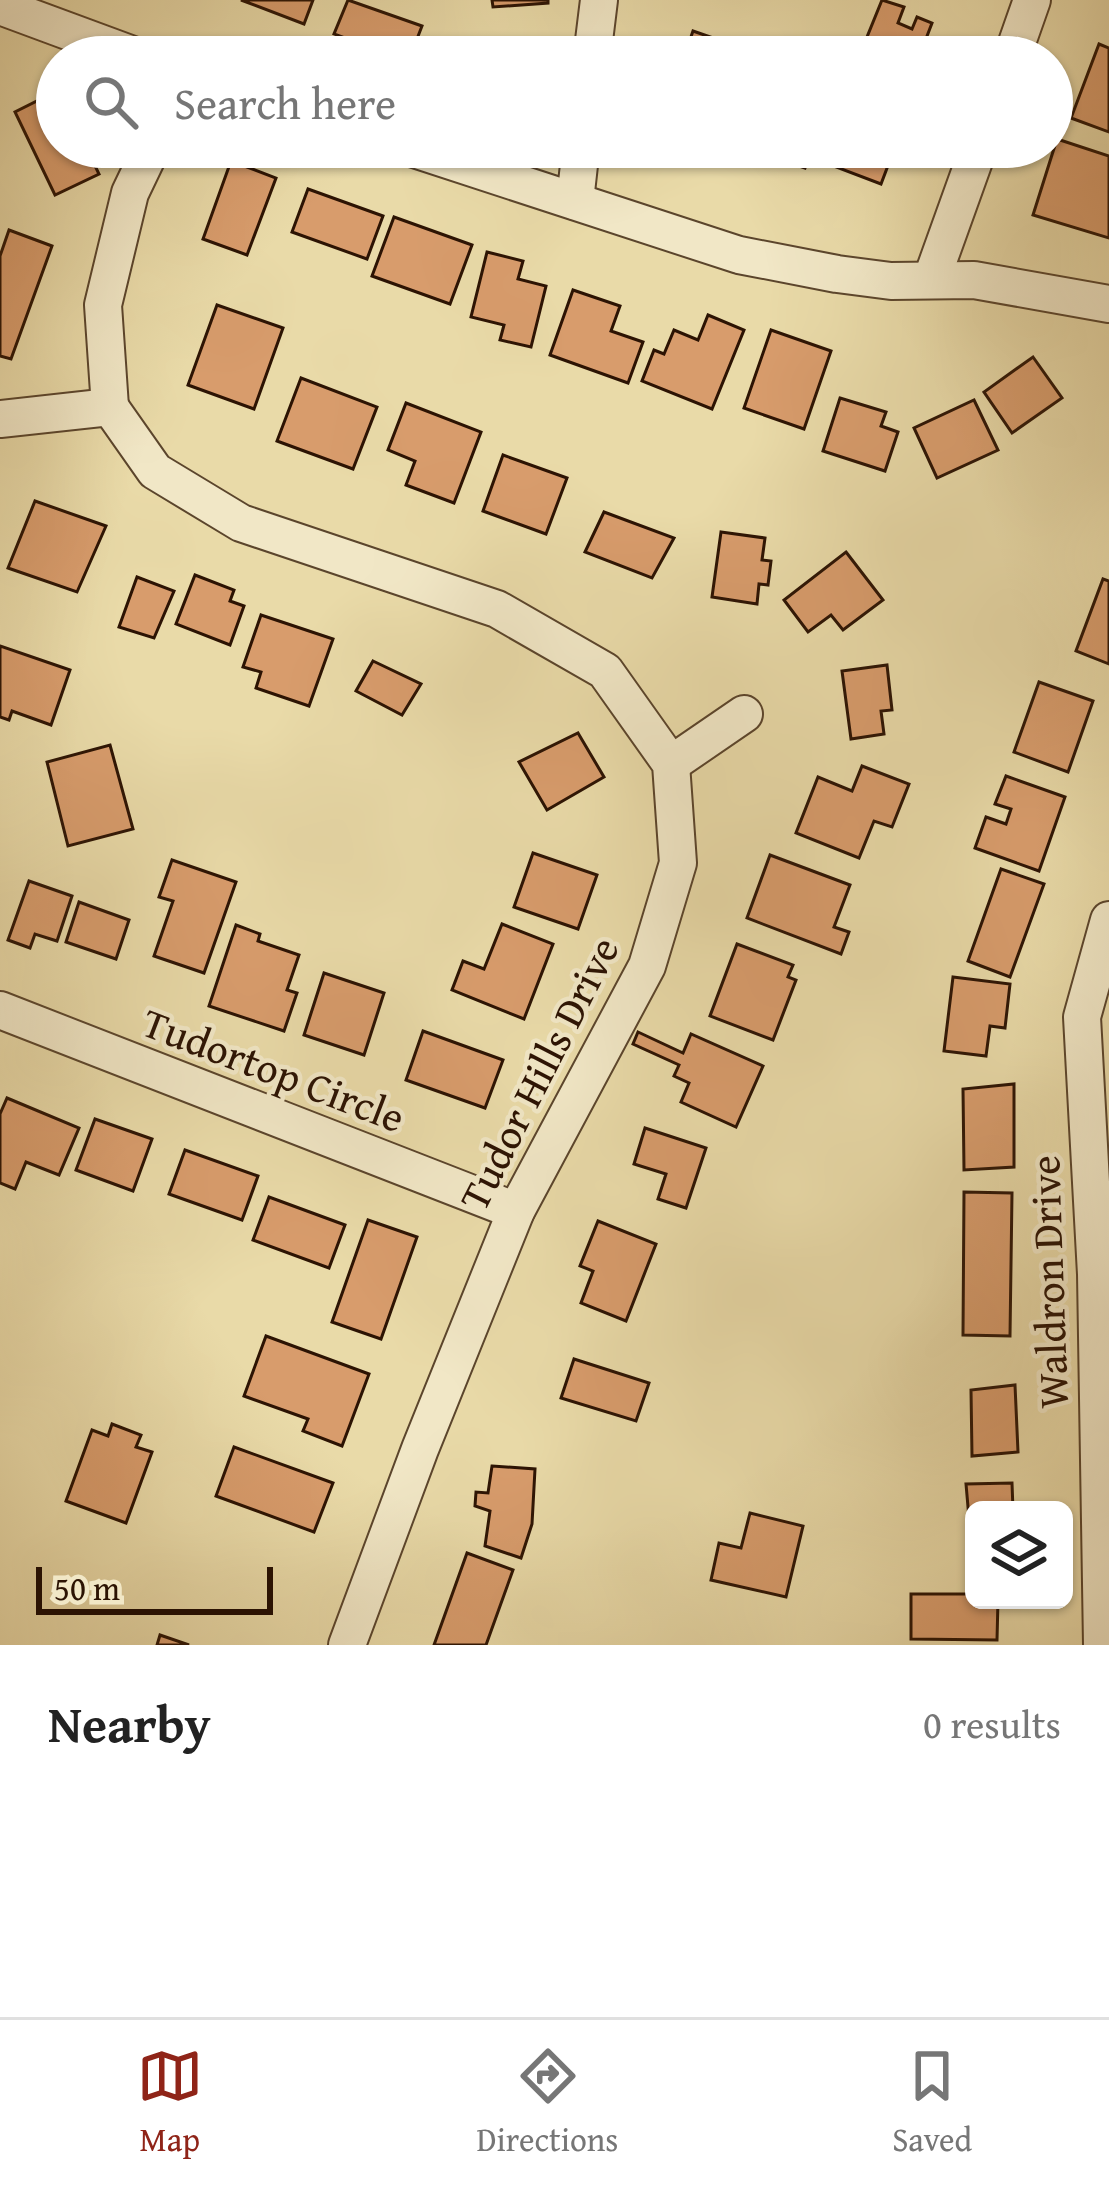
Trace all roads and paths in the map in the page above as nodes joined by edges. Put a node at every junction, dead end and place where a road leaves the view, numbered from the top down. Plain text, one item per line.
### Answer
1 (599, 0) edge
2 (1032, 0) edge
3 (0, 6) edge
4 (81, 36) edge
5 (595, 36) edge
6 (1019, 36) edge
7 (142, 168) edge
8 (473, 168) edge
9 (579, 168) edge
10 (972, 168) edge
11 (575, 201) junction
12 (932, 278) junction
13 (1109, 304) edge
14 (110, 407) junction
15 (0, 419) edge
16 (743, 714) dead end
17 (671, 764) junction
18 (1109, 920) edge
19 (0, 1010) edge
20 (516, 1211) junction
21 (1102, 1274) edge
22 (347, 1645) edge
23 (1102, 1645) edge

1 - 5 street
2 - 6 street
3 - 4 street
7 - 14 street
8 - 11 street
9 - 11 street
10 - 12 street
11 - 12 street
12 - 13 street
14 - 15 street
14 - 17 street
16 - 17 street
17 - 20 street, Tudor Hills Drive
18 - 21 street, Waldron Drive
19 - 20 street, Tudortop Circle
20 - 22 street, Tudor Hills Drive
21 - 23 street, Waldron Drive

